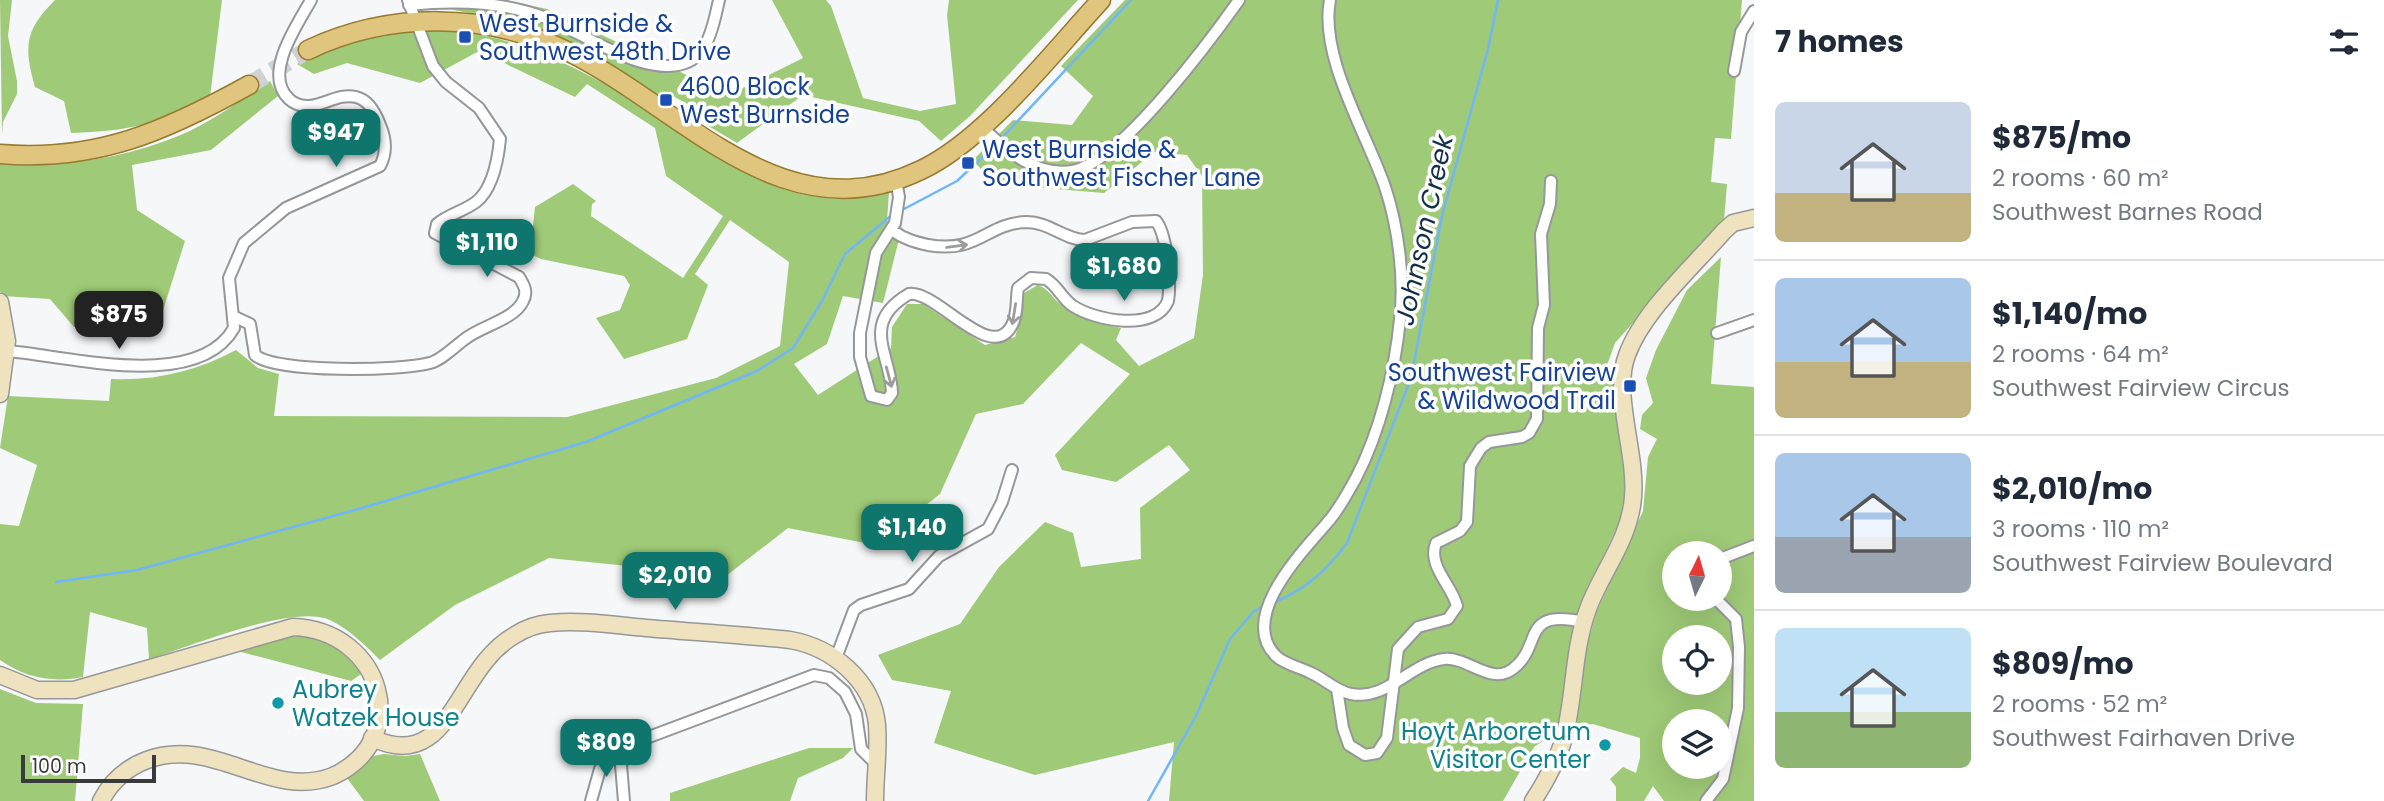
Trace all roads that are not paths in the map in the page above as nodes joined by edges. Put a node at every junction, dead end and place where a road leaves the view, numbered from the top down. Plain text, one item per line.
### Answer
1 (311, 0) edge
2 (719, 0) edge
3 (1101, 0) edge
4 (1239, 0) edge
5 (1330, 0) edge
6 (411, 9) edge
7 (1754, 11) edge
8 (308, 50) tunnel mouth
9 (1734, 71) dead end
10 (249, 85) tunnel mouth
11 (982, 127) junction
12 (0, 154) edge
13 (896, 180) junction
14 (1551, 181) dead end
15 (1754, 218) edge
16 (893, 231) junction
17 (0, 302) edge
18 (235, 317) junction
19 (1754, 320) edge
20 (1717, 333) dead end
21 (3, 353) edge
22 (0, 394) edge
23 (1012, 470) dead end
24 (1754, 546) edge
25 (1732, 554) edge
26 (1728, 611) edge
27 (1584, 622) junction
28 (836, 657) junction
29 (0, 676) edge
30 (1393, 683) junction
31 (1337, 689) junction
32 (372, 738) junction
33 (620, 753) junction
34 (876, 764) junction
35 (101, 801) edge
36 (591, 801) edge
37 (624, 801) edge
38 (875, 801) edge
39 (1532, 801) edge
40 (1706, 801) edge

1 - 18 street
2 - 6 street
3 - 11 main road
4 - 11 street
5 - 31 street
6 - 8 main road
6 - 13 main road
6 - 18 street
7 - 9 street
10 - 12 main road
11 - 13 main road
13 - 16 street
14 - 30 street
15 - 27 street
16 -> 16 street
17 - 21 street
18 - 21 street
19 - 20 street
21 - 22 street
23 - 28 street
24 - 25 street
26 - 40 street
27 - 30 street
27 - 39 street
28 - 32 street
28 - 34 street
29 - 32 street
30 - 31 street
30 - 31 street
32 - 35 street
33 - 34 street
33 - 36 street
33 - 37 street
34 - 38 street

